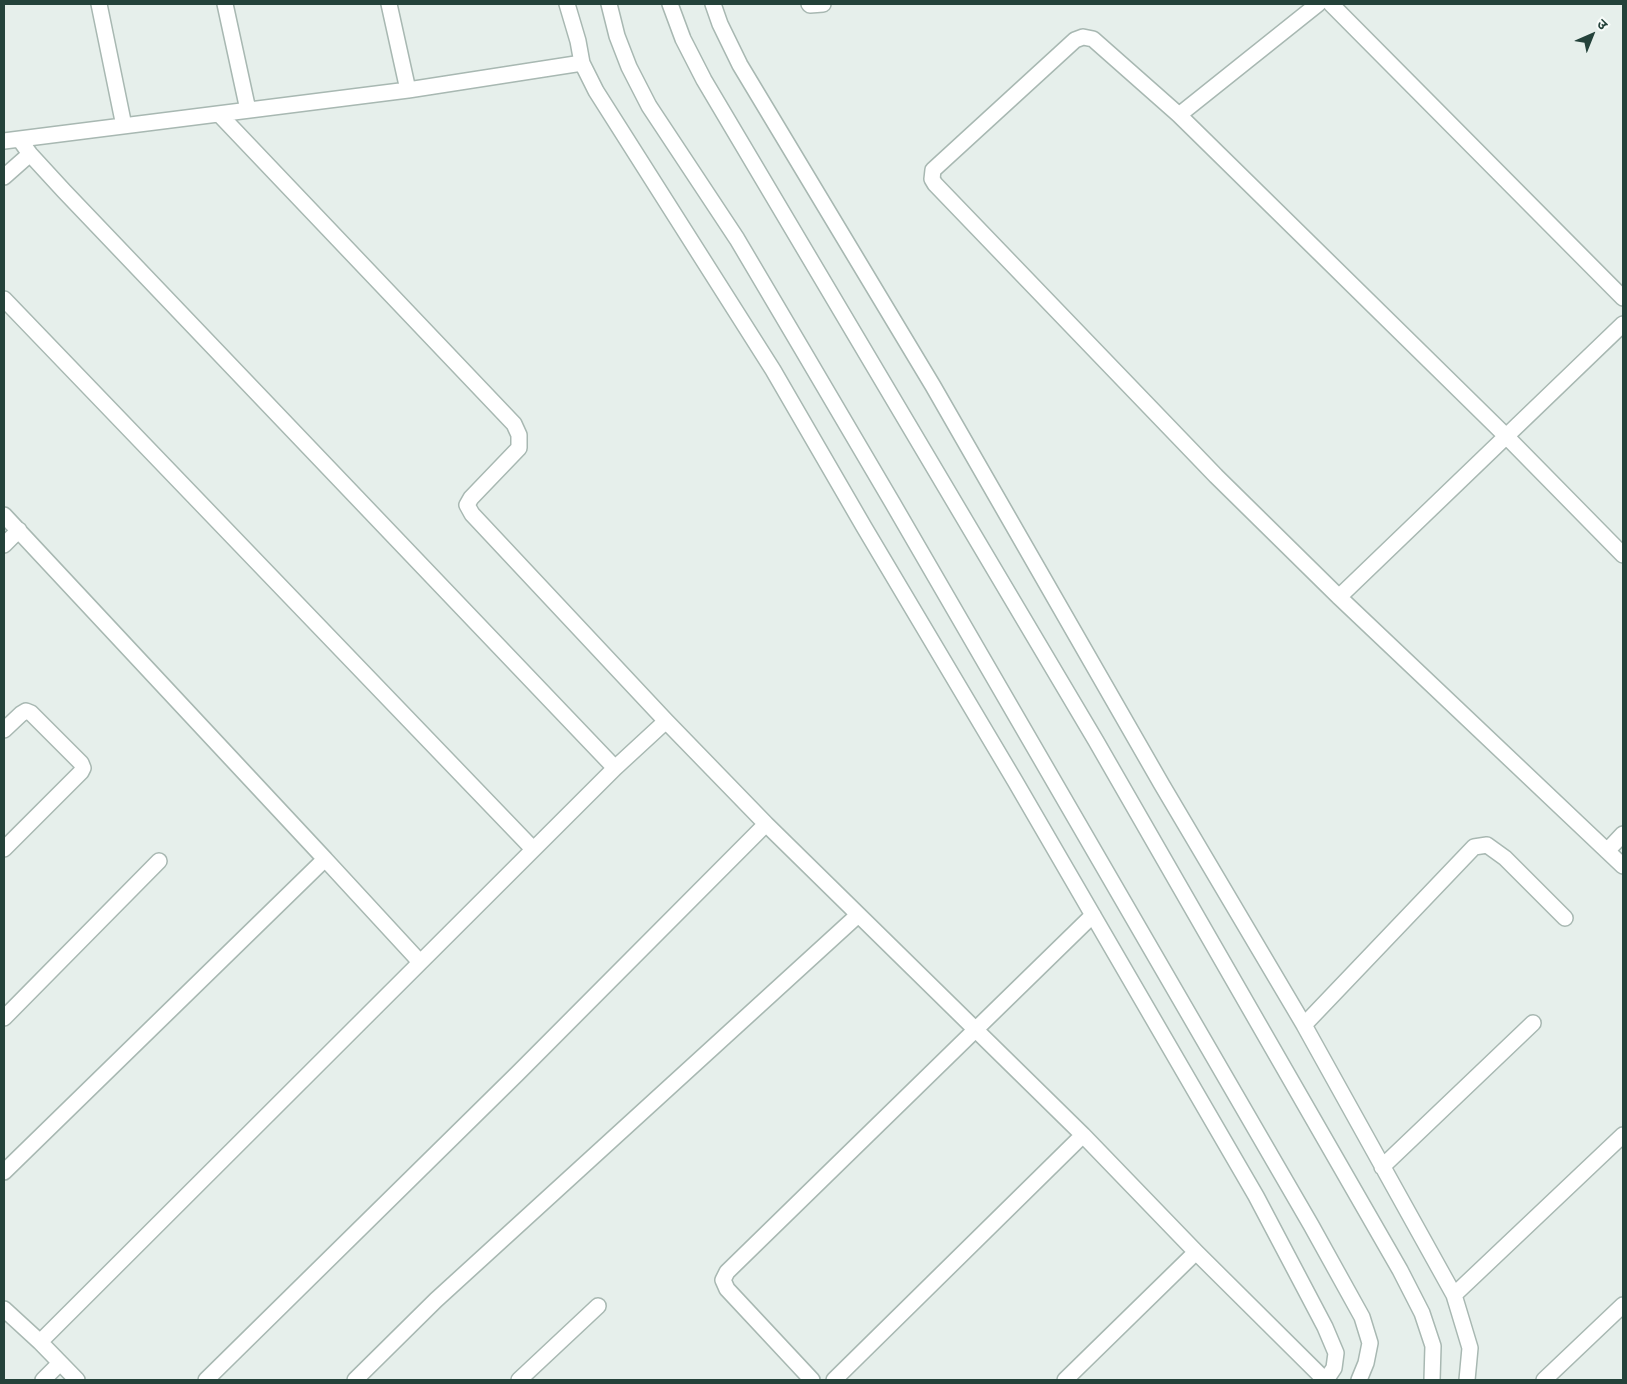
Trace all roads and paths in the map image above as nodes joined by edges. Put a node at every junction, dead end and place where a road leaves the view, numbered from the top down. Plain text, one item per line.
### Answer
1 (99, 4) edge
2 (225, 4) edge
3 (388, 4) edge
4 (567, 4) edge
5 (609, 4) edge
6 (670, 4) edge
7 (713, 4) edge
8 (809, 4) edge
9 (822, 4) edge
10 (1318, 4) edge
11 (1330, 4) edge
12 (582, 63) junction
13 (408, 90) junction
14 (248, 110) junction
15 (219, 114) junction
16 (1180, 115) junction
17 (124, 126) junction
18 (20, 140) junction
19 (4, 141) edge
20 (30, 154) junction
21 (4, 177) edge
22 (1623, 298) edge
23 (4, 299) edge
24 (1623, 324) edge
25 (1507, 437) junction
26 (4, 515) edge
27 (19, 530) junction
28 (4, 545) edge
29 (1623, 555) edge
30 (1339, 597) junction
31 (666, 721) junction
32 (4, 730) edge
33 (615, 768) junction
34 (766, 824) junction
35 (1623, 834) edge
36 (4, 849) edge
37 (533, 849) junction
38 (1607, 851) junction
39 (160, 860) dead end
40 (325, 860) junction
41 (1623, 866) edge
42 (858, 915) junction
43 (1093, 916) junction
44 (1565, 918) dead end
45 (420, 962) junction
46 (4, 1018) edge
47 (1532, 1023) dead end
48 (1304, 1025) junction
49 (976, 1028) junction
50 (1083, 1135) junction
51 (1623, 1135) edge
52 (1382, 1167) junction
53 (4, 1172) edge
54 (1196, 1252) junction
55 (1454, 1295) junction
56 (1623, 1305) edge
57 (598, 1306) dead end
58 (4, 1310) edge
59 (40, 1342) junction
60 (60, 1363) junction
61 (1317, 1378) edge
62 (43, 1380) edge
63 (77, 1380) edge
64 (206, 1380) edge
65 (355, 1380) edge
66 (519, 1380) edge
67 (812, 1380) edge
68 (834, 1380) edge
69 (1065, 1380) edge
70 (1359, 1380) edge
71 (1432, 1380) edge
72 (1467, 1380) edge
73 (1544, 1380) edge

1 - 17 street
2 - 14 street
3 - 13 street
4 - 12 street
5 - 70 street
6 - 71 street
7 - 48 street
8 - 9 street
10 - 16 street
11 - 22 street
12 - 13 street
12 - 43 street
13 - 14 street
14 - 15 street
15 - 17 street
15 - 31 street
16 - 25 street
16 - 30 street
17 - 18 street
18 - 19 street
18 - 20 street
20 - 21 street
20 - 33 street
23 - 37 street
24 - 25 street
25 - 29 street
25 - 30 street
26 - 27 street
27 - 28 street
27 - 40 street
30 - 38 street
31 - 33 street
31 - 34 street
32 - 36 street
33 - 37 street
34 - 42 street
34 - 64 street
35 - 38 street
37 - 45 street
38 - 41 street
39 - 46 street
40 - 45 street
40 - 53 street
42 - 49 street
42 - 65 street
43 - 49 street
43 - 61 street
44 - 48 street
45 - 59 street
47 - 52 street
48 - 52 street
49 - 50 street
49 - 67 street
50 - 54 street
50 - 68 street
51 - 55 street
52 - 55 street
54 - 61 street
54 - 69 street
55 - 72 street
56 - 73 street
57 - 66 street
58 - 59 street
59 - 60 street
60 - 62 street
60 - 63 street

